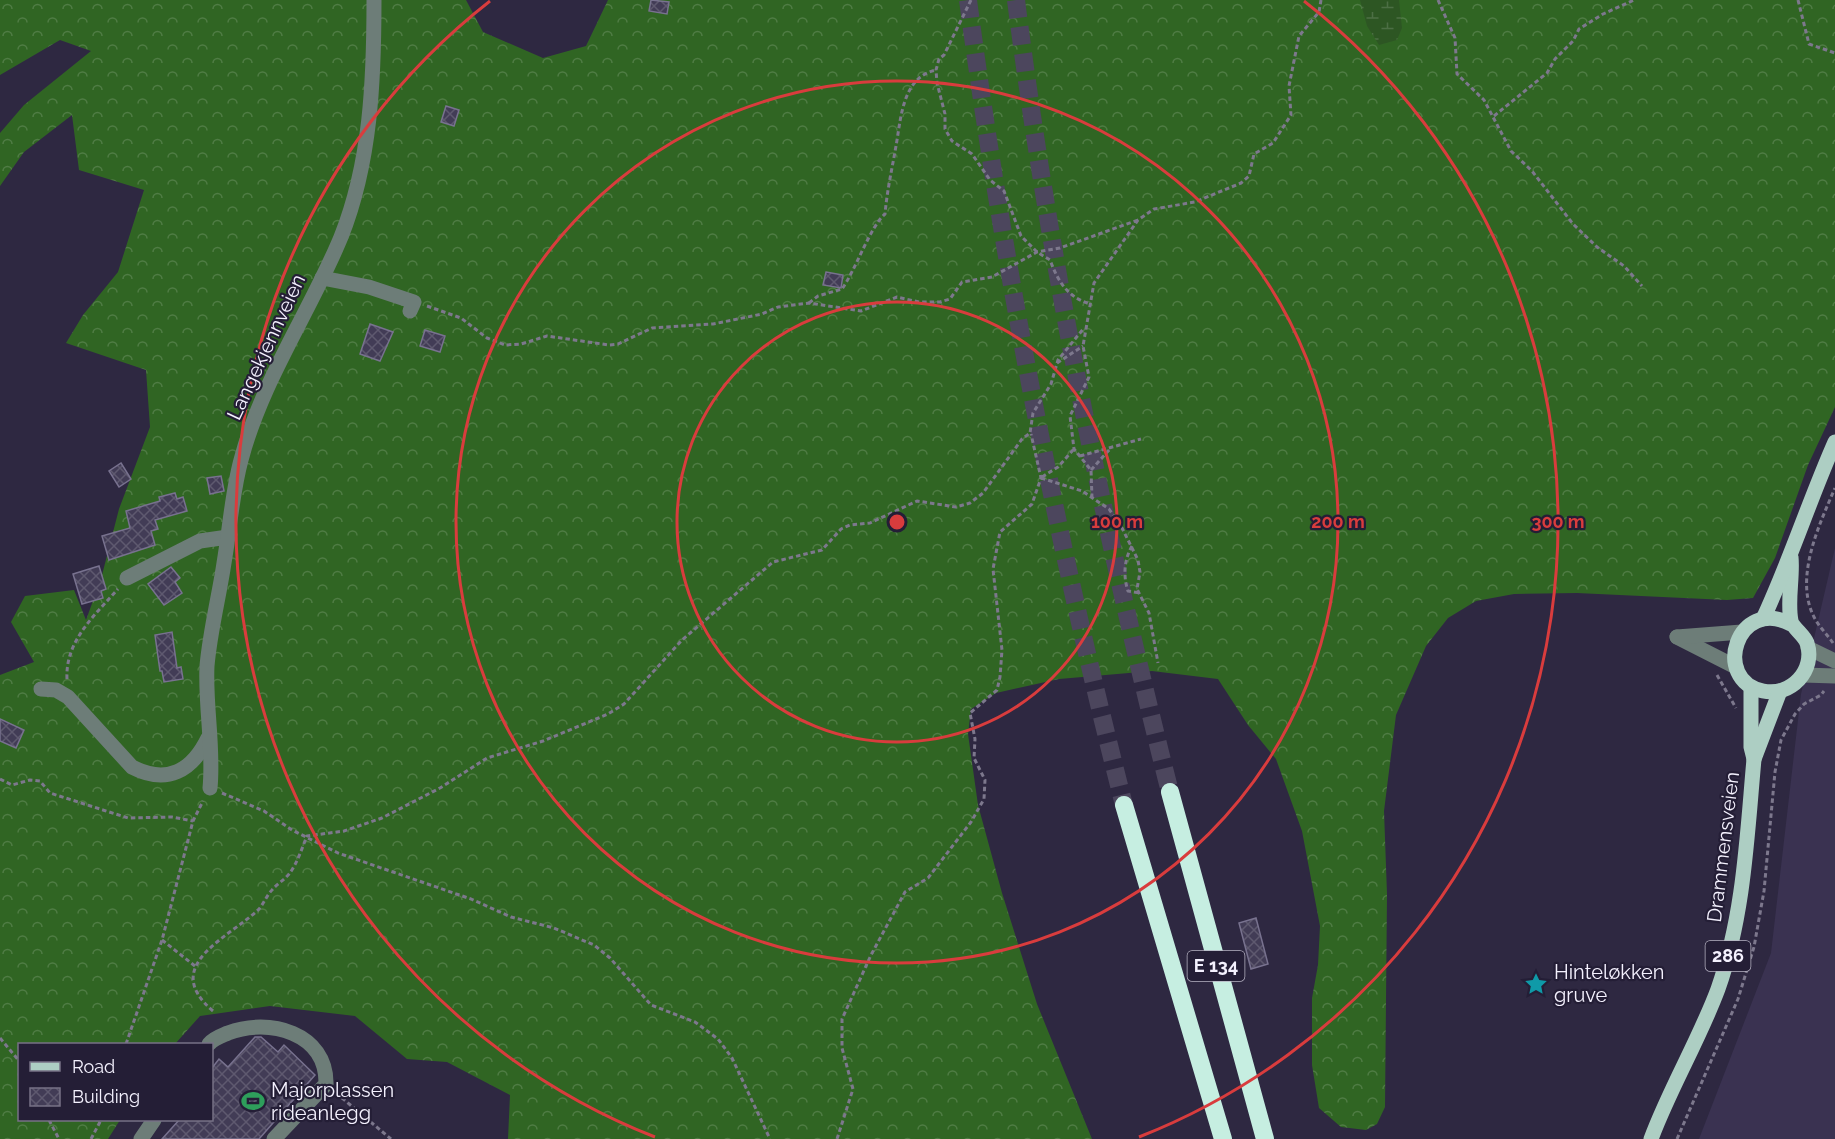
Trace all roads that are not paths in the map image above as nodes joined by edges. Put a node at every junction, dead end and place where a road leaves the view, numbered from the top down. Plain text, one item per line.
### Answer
1 (374, 0) edge
2 (322, 278) junction
3 (412, 306) road end
4 (1835, 442) edge
5 (228, 537) junction
6 (1791, 557) junction
7 (127, 578) road end
8 (1763, 619) junction
9 (1791, 624) junction
10 (1742, 632) junction
11 (1808, 648) junction
12 (1833, 660) edge
13 (1736, 667) junction
14 (1803, 675) junction
15 (1831, 676) edge
16 (1751, 687) junction
17 (41, 689) dead end
18 (1780, 691) junction
19 (208, 738) junction
20 (1754, 759) junction
21 (210, 788) road end
22 (1170, 792) tunnel mouth
23 (1124, 805) tunnel mouth
24 (210, 1043) edge
25 (153, 1121) edge
26 (141, 1139) edge
27 (274, 1139) edge
28 (1223, 1139) edge
29 (1265, 1139) edge
30 (1651, 1139) edge

1 - 2 street, Langekjennveien
2 - 3 street
2 - 5 street, Langekjennveien
4 - 6 main road
5 - 7 street
5 - 19 street, Langekjennveien
6 - 8 main road
6 - 9 main road
8 - 9 main road
8 - 10 main road
9 - 11 main road
10 - 13 main road
10 - 13 street
11 - 12 street
11 - 14 main road
13 - 16 main road
14 - 15 street
14 - 18 main road
16 - 18 main road
16 - 20 main road, 286
17 - 19 street
18 - 20 main road, 286
19 - 21 street, Langekjennveien
20 - 30 main road, Drammensveien / 286
22 - 29 highway, E 134
23 - 28 highway, E 134
24 - 27 street
25 - 26 street

